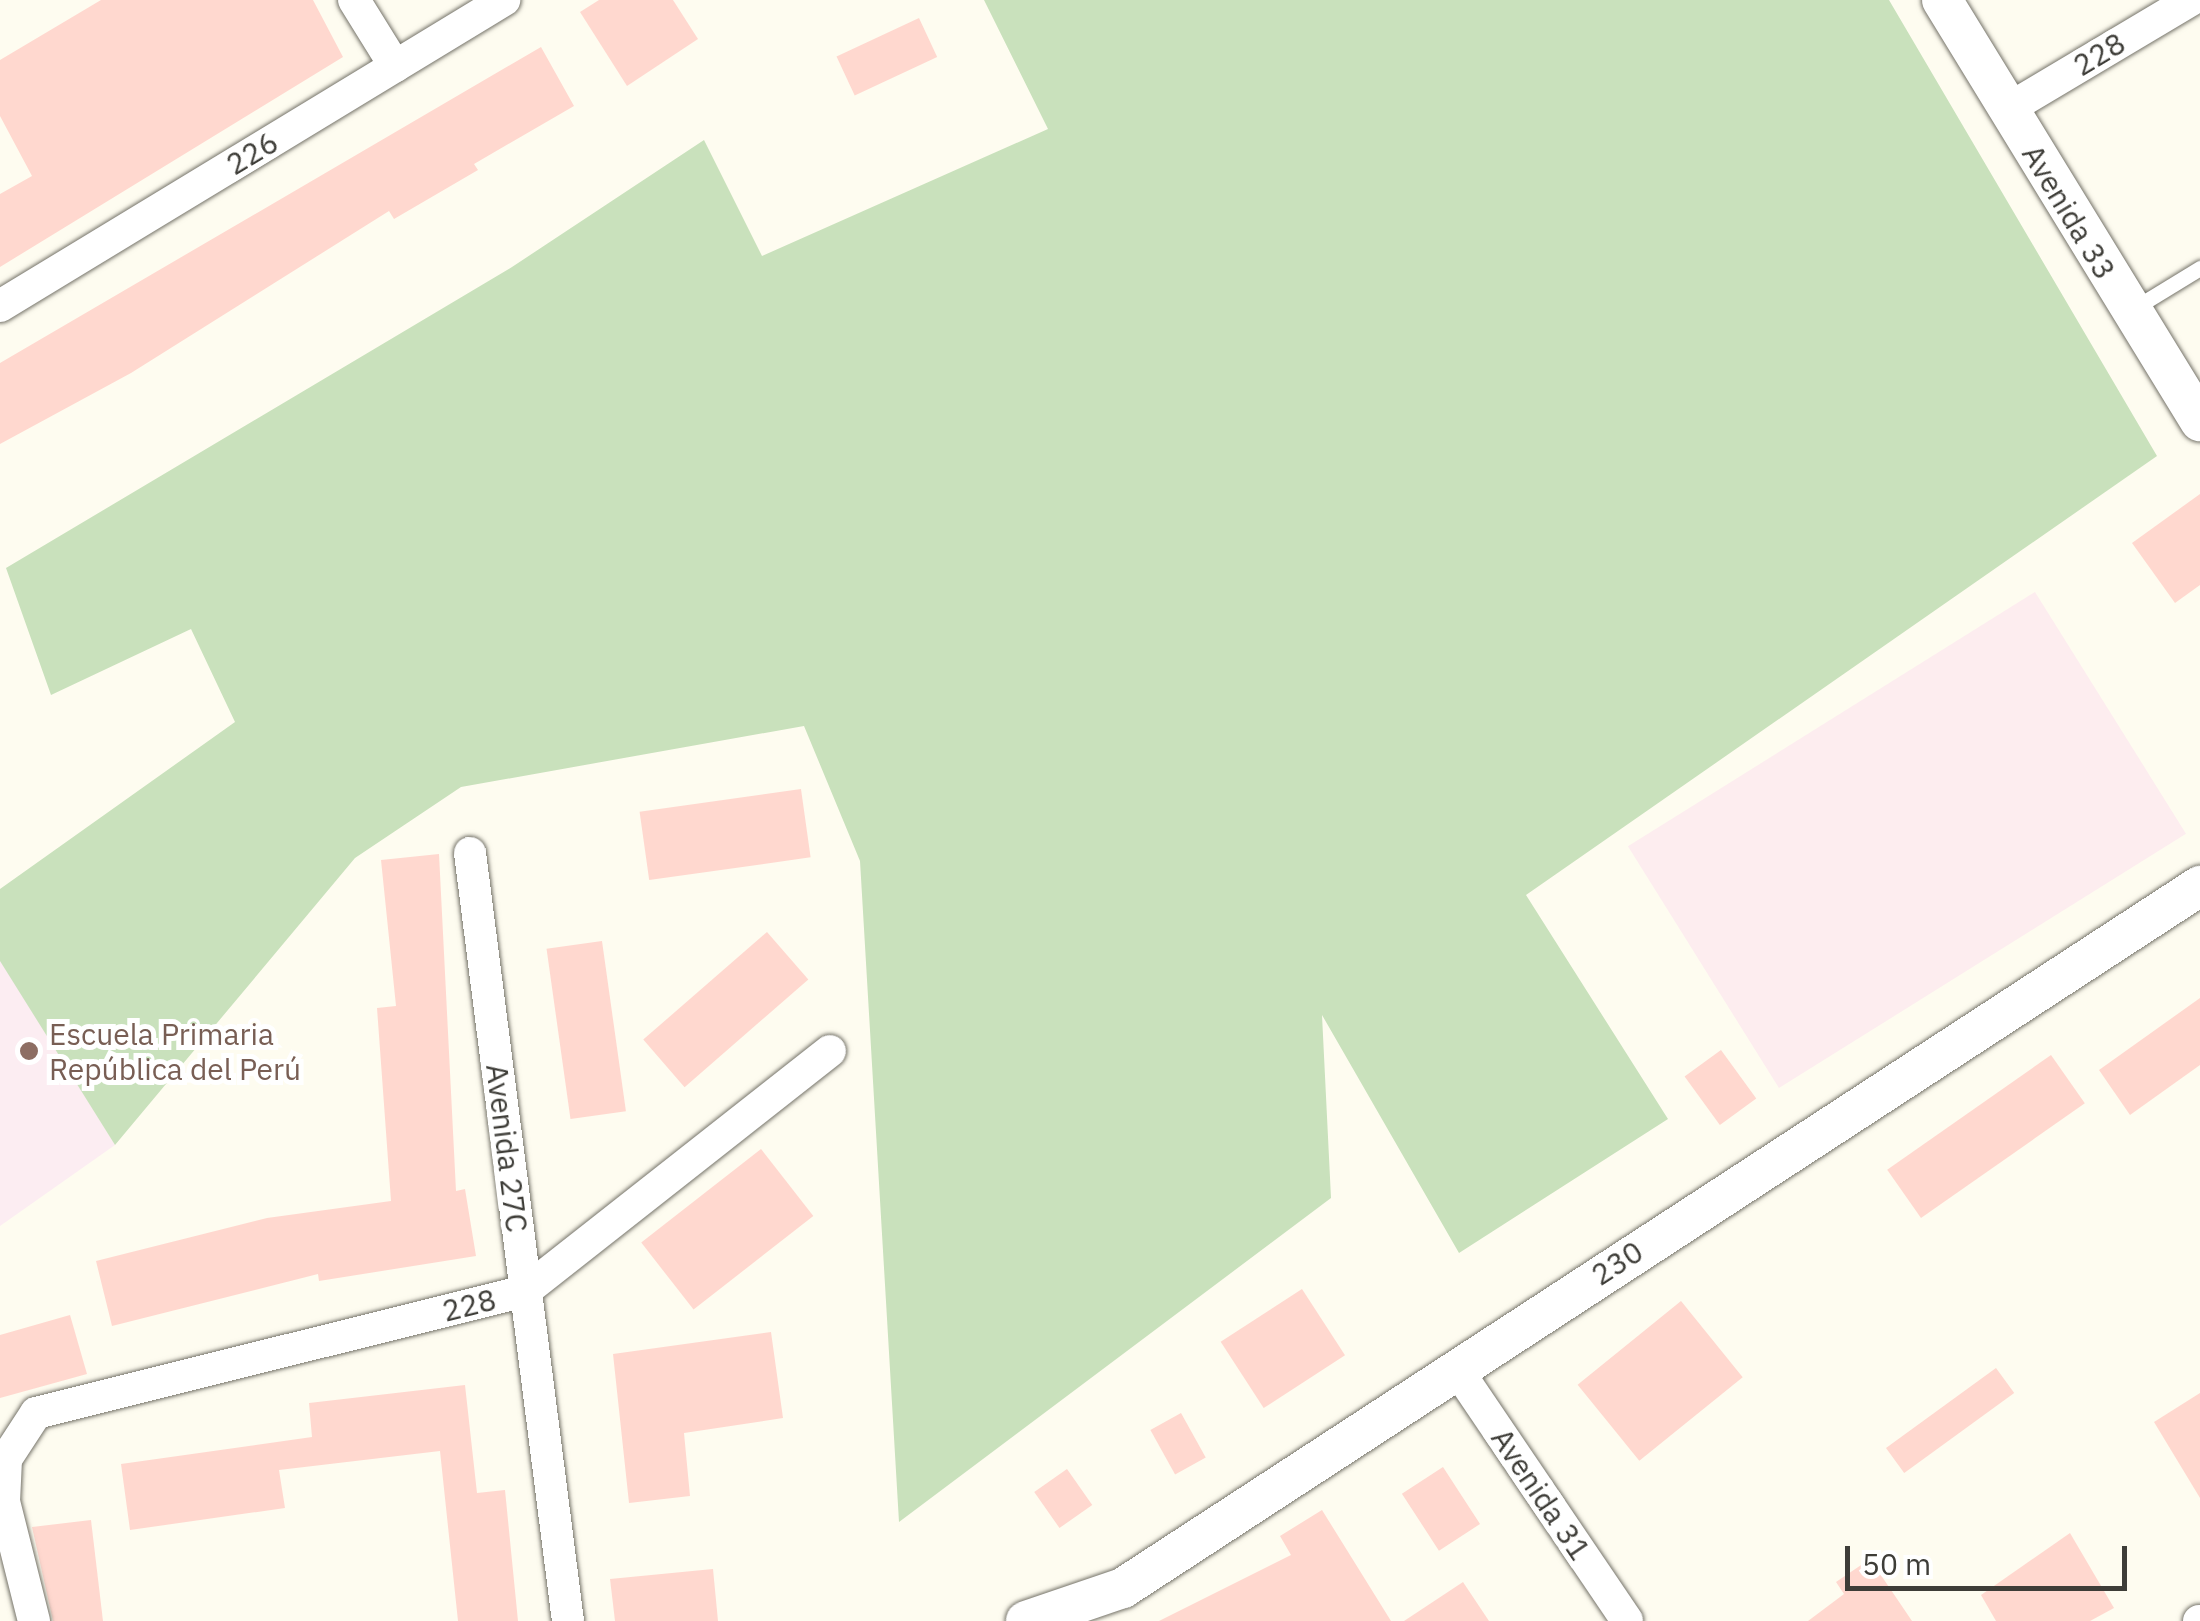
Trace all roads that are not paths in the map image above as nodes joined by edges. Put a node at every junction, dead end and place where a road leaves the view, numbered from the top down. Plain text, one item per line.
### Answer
1 (354, 0) edge
2 (504, 0) edge
3 (1942, 0) edge
4 (2190, 0) edge
5 (395, 66) junction
6 (2008, 109) junction
7 (2200, 268) edge
8 (0, 306) edge
9 (2129, 311) junction
10 (2200, 421) edge
11 (470, 853) dead end
12 (2200, 886) edge
13 (830, 1050) dead end
14 (526, 1291) junction
15 (1456, 1368) junction
16 (34, 1621) edge
17 (568, 1621) edge
18 (1026, 1621) edge
19 (1627, 1621) edge

1 - 5 street
2 - 5 street, 226
3 - 6 street, Avenida 33
4 - 6 street, 228
5 - 8 street, 226
6 - 9 street, Avenida 33
7 - 9 lane
9 - 10 street, Avenida 33
11 - 14 street, Avenida 27C
12 - 15 street, 230
13 - 14 street, 228
14 - 16 street, 228
14 - 17 street, Avenida 27C
15 - 18 street, 230
15 - 19 street, Avenida 31

